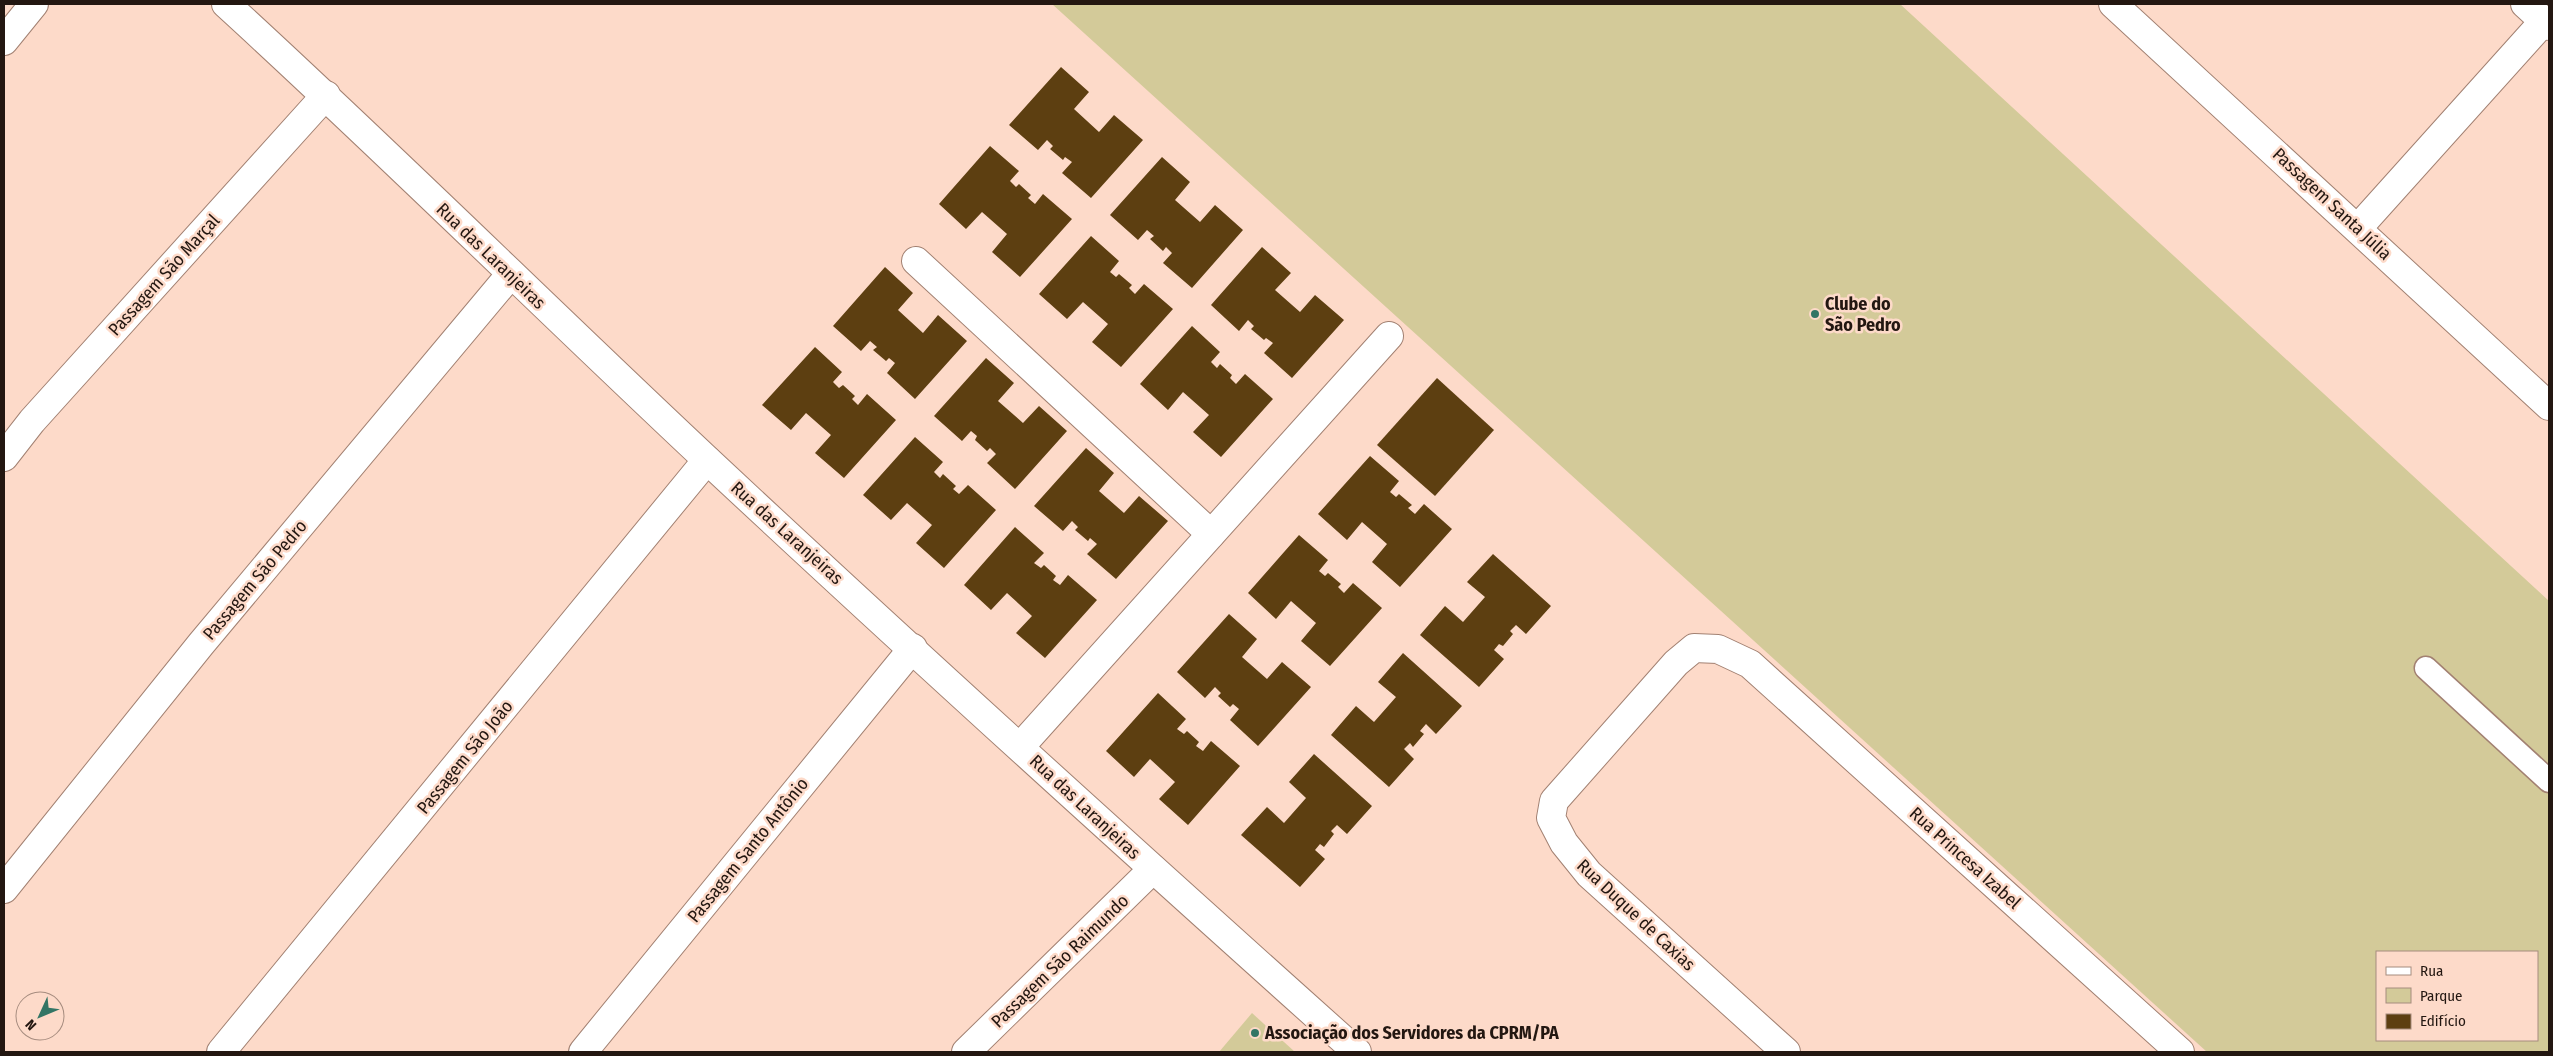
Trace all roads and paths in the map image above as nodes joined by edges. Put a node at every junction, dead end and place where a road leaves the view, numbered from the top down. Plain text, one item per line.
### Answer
1 (34, 4) edge
2 (226, 4) edge
3 (2113, 4) edge
4 (2539, 17) edge
5 (4, 41) edge
6 (326, 95) junction
7 (2358, 228) junction
8 (916, 261) dead end
9 (510, 275) junction
10 (1389, 336) dead end
11 (2549, 406) edge
12 (4, 457) edge
13 (708, 460) junction
14 (1211, 534) junction
15 (913, 648) junction
16 (1750, 664) joint
17 (2426, 668) dead end
18 (1020, 747) junction
19 (2549, 781) edge
20 (1153, 870) junction
21 (4, 889) edge
22 (221, 1052) edge
23 (583, 1052) edge
24 (966, 1052) edge
25 (1357, 1052) edge
26 (1786, 1052) edge
27 (2180, 1052) edge

1 - 5 street
2 - 6 street, Rua das Laranjeiras
3 - 7 street, Passagem Santa Júlia
4 - 7 street
6 - 9 street, Rua das Laranjeiras
6 - 12 street, Passagem São Marçal
7 - 11 street, Passagem Santa Júlia
8 - 14 street
9 - 13 street, Rua das Laranjeiras
9 - 21 street, Passagem São Pedro
10 - 14 street
13 - 15 street, Rua das Laranjeiras
13 - 22 street, Passagem São João
14 - 18 street
15 - 18 street, Rua das Laranjeiras
15 - 23 street, Passagem Santo Antônio
16 - 26 street, Rua Duque de Caxias
16 - 27 street, Rua Princesa Izabel
17 - 19 lane
18 - 20 street, Rua das Laranjeiras
20 - 24 street, Passagem São Raimundo
20 - 25 street, Rua das Laranjeiras

